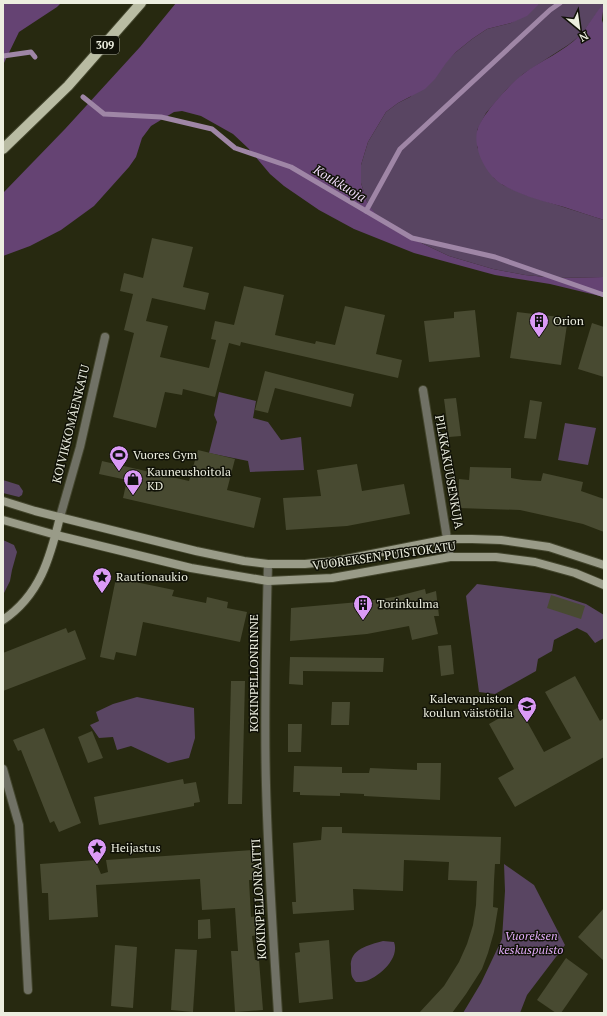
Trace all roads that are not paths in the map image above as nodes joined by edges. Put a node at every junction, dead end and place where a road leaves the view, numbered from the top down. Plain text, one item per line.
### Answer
1 (141, 3) edge
2 (3, 149) edge
3 (105, 337) dead end
4 (423, 390) dead end
5 (3, 501) edge
6 (60, 517) junction
7 (3, 520) edge
8 (56, 535) junction
9 (448, 539) junction
10 (450, 557) junction
11 (268, 564) junction
12 (604, 565) edge
13 (268, 581) junction
14 (604, 585) edge
15 (3, 620) edge
16 (3, 769) edge
17 (266, 783) joint
18 (28, 990) dead end
19 (278, 1013) edge

1 - 2 main road, 309
3 - 6 street, KOIVIKKOMÄENKATU
4 - 9 street, PILKKAKUUSENKUJA
5 - 6 main road, VUOREKSEN PUISTOKATU
6 - 8 main road
6 - 11 main road, VUOREKSEN PUISTOKATU
7 - 8 main road, VUOREKSEN PUISTOKATU
8 - 13 main road, VUOREKSEN PUISTOKATU
8 - 15 main road
9 - 10 street, PILKKAKUUSENKUJA
9 - 11 main road, VUOREKSEN PUISTOKATU
9 - 12 main road, VUOREKSEN PUISTOKATU
10 - 13 main road, VUOREKSEN PUISTOKATU
10 - 14 main road, VUOREKSEN PUISTOKATU
11 - 13 street, KOKINPELLONRINNE
13 - 17 street, KOKINPELLONRINNE
16 - 18 street
17 - 19 street, KOKINPELLONRAITTI

